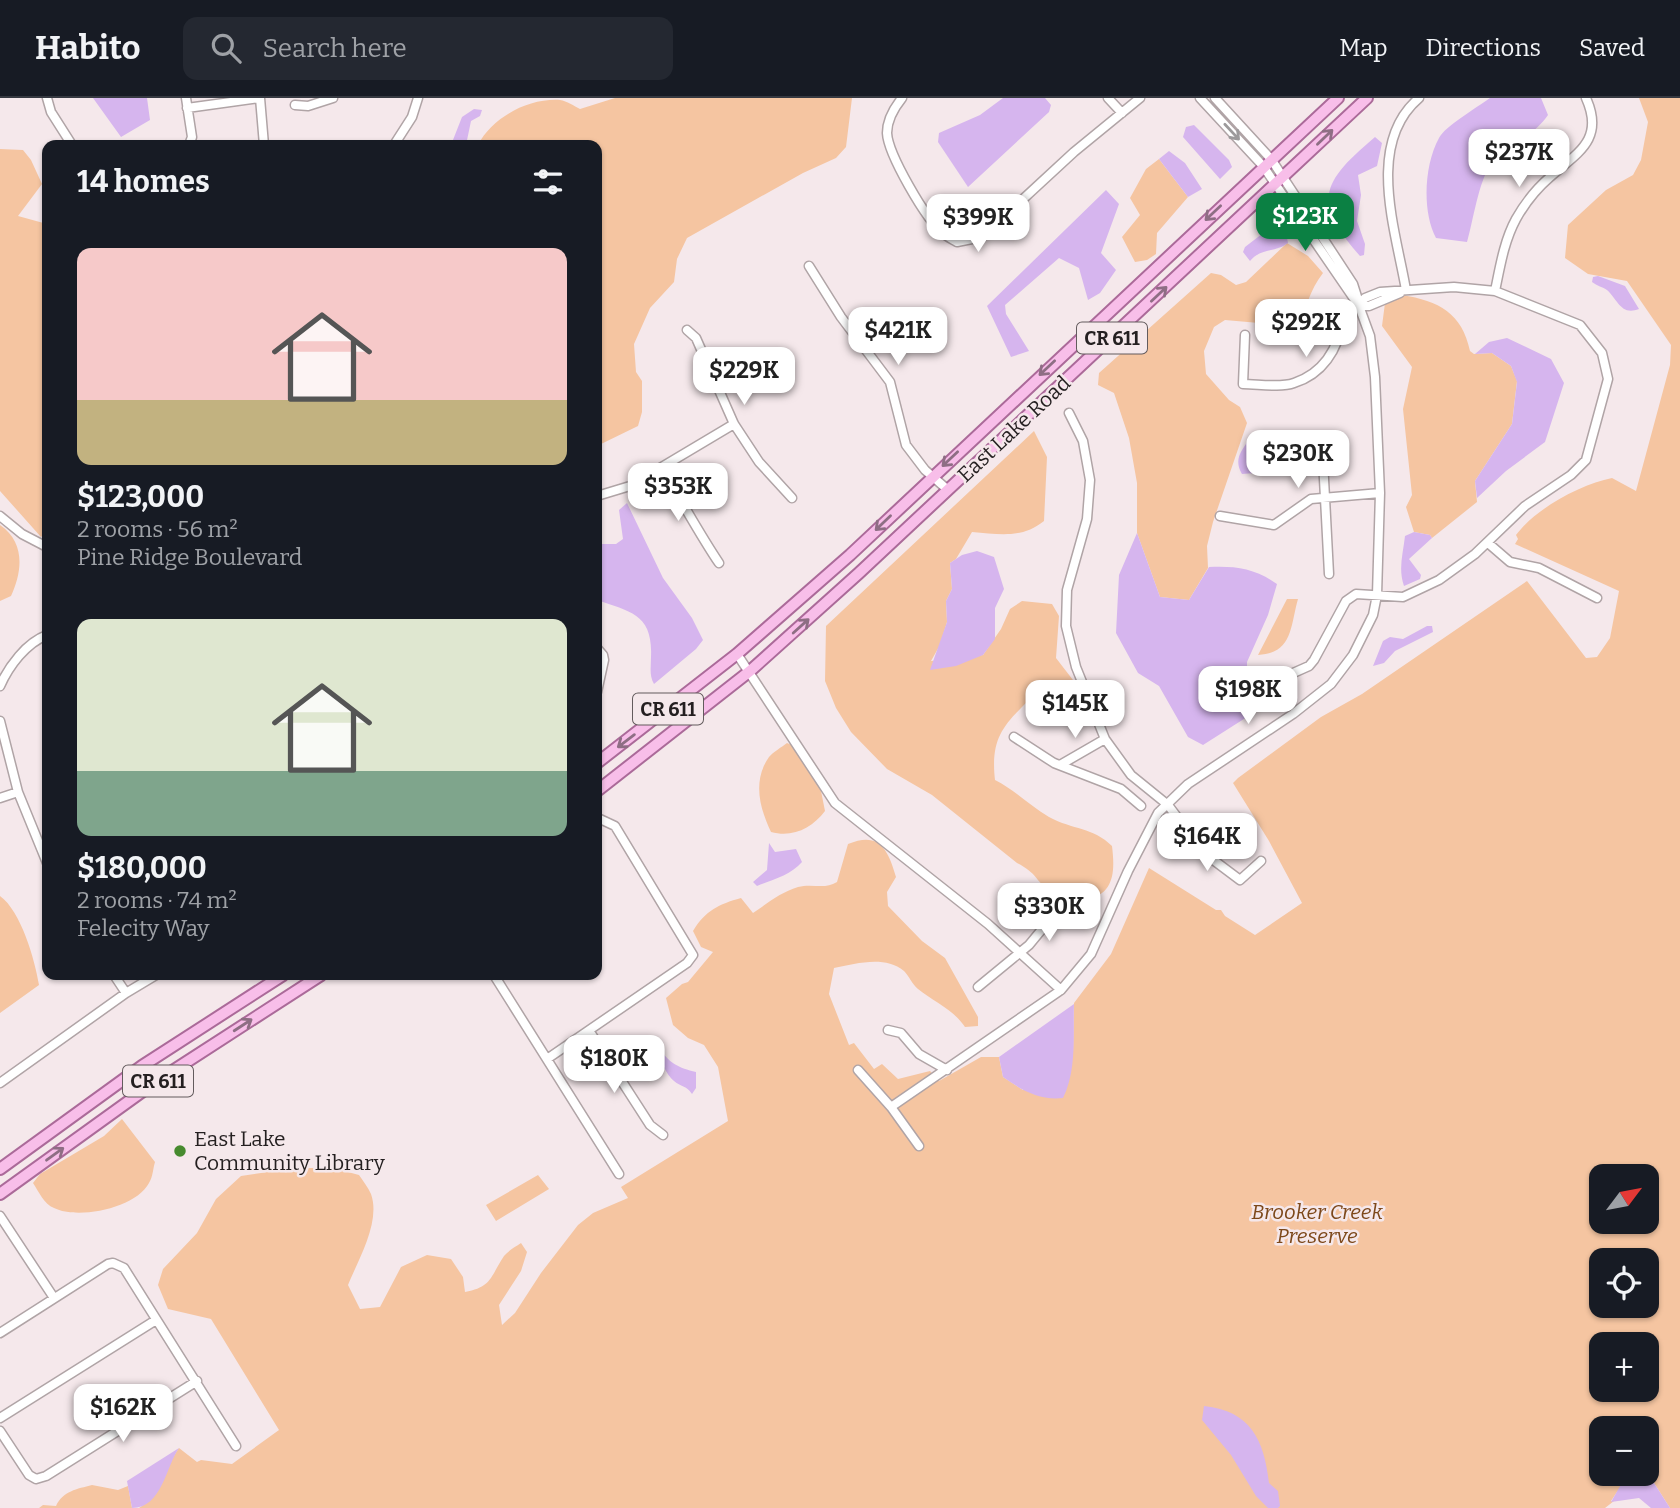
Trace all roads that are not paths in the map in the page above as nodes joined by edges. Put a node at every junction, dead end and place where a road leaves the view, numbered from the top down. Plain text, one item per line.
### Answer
1 (47, 98) edge
2 (186, 98) edge
3 (260, 98) edge
4 (333, 98) edge
5 (418, 98) edge
6 (902, 98) edge
7 (1108, 98) edge
8 (1140, 98) edge
9 (1200, 98) edge
10 (1215, 98) edge
11 (1338, 98) edge
12 (1367, 98) edge
13 (1419, 98) edge
14 (1586, 98) edge
15 (295, 104) dead end
16 (187, 108) junction
17 (1122, 113) junction
18 (68, 140) edge
19 (191, 140) edge
20 (264, 140) edge
21 (397, 140) edge
22 (1267, 163) junction
23 (1280, 181) junction
24 (809, 266) dead end
25 (1406, 290) junction
26 (1495, 292) junction
27 (1359, 306) junction
28 (687, 330) dead end
29 (1245, 335) dead end
30 (1069, 413) dead end
31 (734, 424) junction
32 (1321, 441) dead end
33 (661, 468) junction
34 (933, 475) junction
35 (948, 491) junction
36 (602, 494) edge
37 (1380, 494) junction
38 (1325, 496) junction
39 (792, 498) dead end
40 (0, 516) edge
41 (1220, 516) dead end
42 (1488, 543) junction
43 (42, 544) edge
44 (719, 563) dead end
45 (1329, 574) dead end
46 (1377, 595) junction
47 (1597, 598) dead end
48 (42, 638) edge
49 (737, 654) junction
50 (750, 671) junction
51 (0, 686) edge
52 (1287, 692) dead end
53 (0, 721) edge
54 (1014, 737) dead end
55 (1105, 739) junction
56 (602, 759) edge
57 (1060, 765) junction
58 (602, 787) edge
59 (18, 792) junction
60 (0, 798) edge
61 (1168, 805) junction
62 (1141, 806) dead end
63 (602, 820) edge
64 (42, 851) edge
65 (1261, 861) dead end
66 (1057, 911) dead end
67 (1019, 952) junction
68 (117, 980) edge
69 (148, 980) edge
70 (275, 980) edge
71 (313, 980) edge
72 (497, 980) edge
73 (978, 987) dead end
74 (1061, 990) junction
75 (126, 993) junction
76 (887, 1030) dead end
77 (590, 1032) junction
78 (547, 1059) junction
79 (858, 1070) dead end
80 (947, 1070) junction
81 (0, 1083) edge
82 (891, 1107) junction
83 (663, 1135) dead end
84 (919, 1146) dead end
85 (0, 1169) edge
86 (619, 1174) dead end
87 (0, 1194) edge
88 (0, 1216) edge
89 (54, 1298) junction
90 (156, 1320) junction
91 (0, 1332) edge
92 (197, 1381) junction
93 (0, 1418) edge
94 (0, 1431) edge
95 (236, 1446) dead end

1 - 18 street
2 - 16 street
3 - 16 street
3 - 20 street
4 - 15 street
5 - 21 street
6 - 17 street
7 - 17 street
8 - 17 street
9 -> 22 street
10 - 22 street
11 - 22 main road, East Lake Road / CR 611
23 -> 12 main road, East Lake Road / CR 611
13 - 25 street
14 - 26 street
16 - 19 street
22 - 23 street
22 -> 34 main road, East Lake Road / CR 611
23 - 27 street
35 -> 23 main road, East Lake Road / CR 611
24 - 34 street
25 - 26 street
25 - 27 street
26 - 42 street
27 - 29 street
27 - 37 street
28 - 31 street
30 - 55 street
31 - 33 street
31 - 39 street
32 - 38 street
33 - 36 street
33 - 44 street
34 - 35 street
34 -> 49 main road, East Lake Road / CR 611
50 -> 35 main road, East Lake Road / CR 611
37 - 38 street
37 - 46 street
38 - 41 street
38 - 45 street
40 - 43 street
42 - 46 street
42 - 47 street
46 - 52 street
46 - 61 street
48 - 51 street
49 - 50 street
49 -> 56 main road, CR 611
50 - 58 main road, CR 611
50 - 67 street
53 - 59 street
54 - 57 street
55 - 57 street
55 - 61 street
57 - 62 street
59 - 60 street
59 - 64 street
61 - 65 street
61 - 74 street
63 - 77 street
66 - 67 street
67 - 73 street
67 - 74 street
68 - 75 street
69 - 75 street
70 - 85 main road, CR 611
87 -> 71 main road, CR 611
72 - 78 street
74 - 80 street
75 - 81 street
76 - 80 street
77 - 78 street
77 - 83 street
78 - 86 street
79 - 82 street
80 - 82 street
82 - 84 street
88 - 89 street
89 - 90 street
89 - 91 street
90 - 92 street
90 - 93 street
92 - 94 street
92 - 95 street

